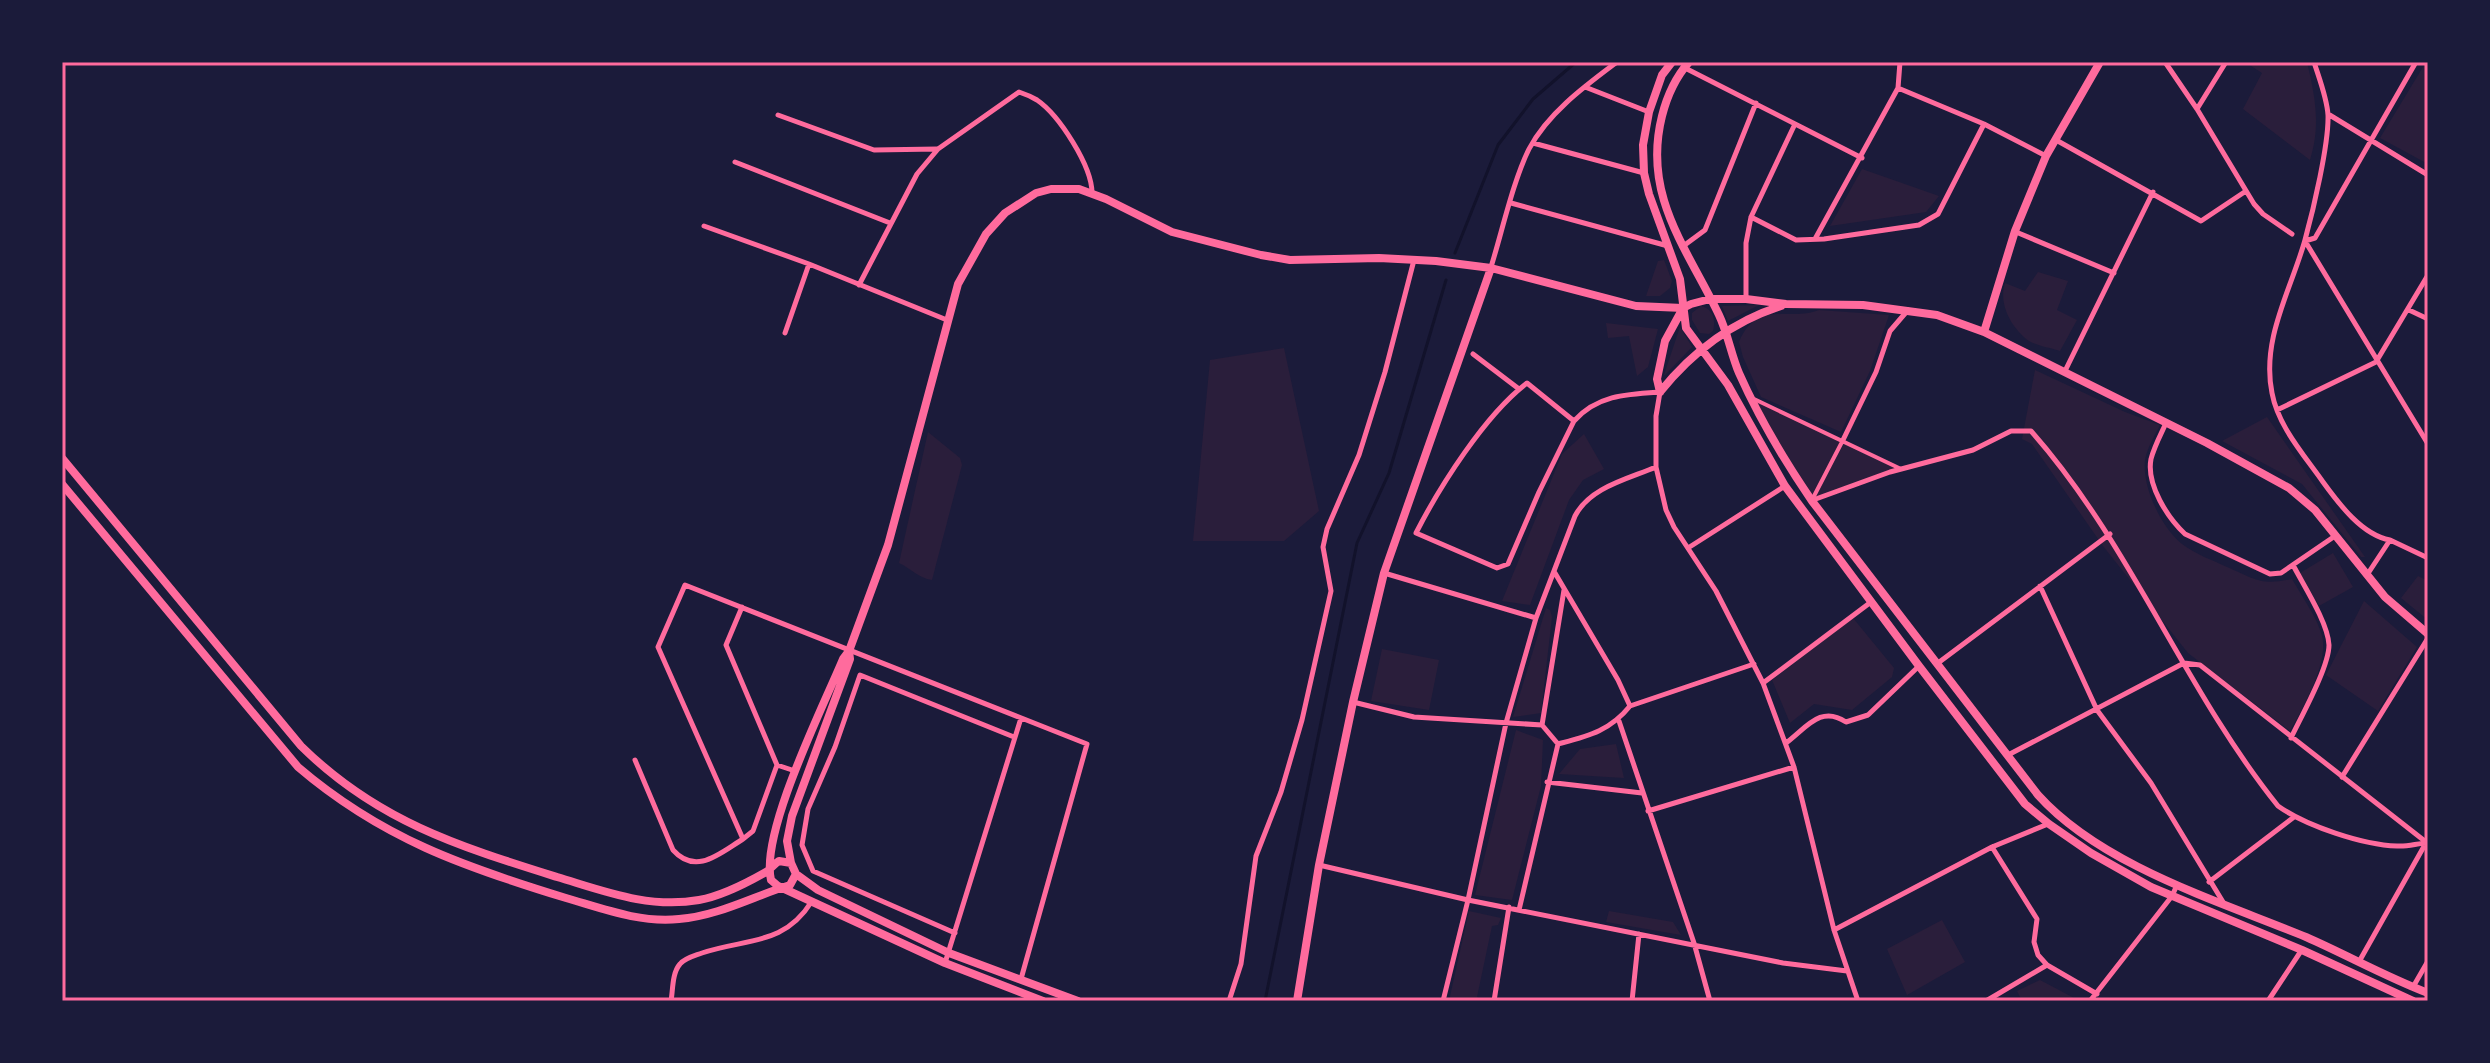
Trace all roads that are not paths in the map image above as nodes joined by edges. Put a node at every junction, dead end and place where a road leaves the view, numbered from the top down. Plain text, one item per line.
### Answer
1 (1617, 62) edge
2 (1672, 62) edge
3 (1900, 62) edge
4 (2100, 62) edge
5 (2165, 62) edge
6 (2226, 62) edge
7 (2314, 62) edge
8 (2416, 62) edge
9 (1686, 65) edge
10 (1584, 86) junction
11 (1898, 88) junction
12 (1756, 103) junction
13 (2197, 109) junction
14 (1649, 112) junction
15 (2328, 114) junction
16 (778, 115) dead end
17 (1984, 124) junction
18 (1794, 126) junction
19 (2056, 140) junction
20 (2370, 141) junction
21 (1533, 143) junction
22 (938, 149) junction
23 (2046, 156) junction
24 (1862, 158) junction
25 (735, 162) dead end
26 (1644, 173) junction
27 (2428, 175) edge
28 (2246, 191) junction
29 (2153, 192) junction
30 (1092, 193) junction
31 (1511, 203) junction
32 (1751, 217) junction
33 (890, 223) junction
34 (704, 226) dead end
35 (2015, 231) junction
36 (2292, 234) dead end
37 (1815, 239) junction
38 (2305, 241) junction
39 (1668, 246) junction
40 (1682, 247) junction
41 (1414, 259) junction
42 (809, 264) junction
43 (1491, 268) junction
44 (2114, 273) junction
45 (2428, 275) edge
46 (859, 285) junction
47 (1710, 299) junction
48 (1746, 299) junction
49 (1786, 304) junction
50 (1683, 308) junction
51 (1908, 309) junction
52 (2409, 310) junction
53 (2428, 319) edge
54 (947, 320) junction
55 (1725, 332) junction
56 (1984, 332) junction
57 (785, 333) dead end
58 (1702, 347) junction
59 (1473, 354) dead end
60 (2376, 362) junction
61 (2065, 372) junction
62 (1519, 389) junction
63 (1660, 392) junction
64 (1751, 398) junction
65 (2277, 410) junction
66 (1574, 421) junction
67 (2166, 423) junction
68 (1843, 440) junction
69 (2428, 444) edge
70 (62, 458) edge
71 (1656, 467) junction
72 (1903, 469) junction
73 (62, 484) edge
74 (1785, 486) junction
75 (1812, 501) junction
76 (2110, 534) junction
77 (2335, 536) junction
78 (2390, 540) junction
79 (1688, 548) junction
80 (2428, 558) edge
81 (2293, 565) junction
82 (1555, 572) junction
83 (1384, 573) junction
84 (2366, 576) junction
85 (2040, 586) junction
86 (1564, 590) junction
87 (1871, 602) junction
88 (742, 607) junction
89 (1536, 618) junction
90 (2428, 636) edge
91 (849, 651) junction
92 (2184, 663) junction
93 (1754, 664) junction
94 (1937, 664) junction
95 (1919, 666) junction
96 (1763, 683) junction
97 (1353, 702) junction
98 (1630, 706) junction
99 (2097, 710) junction
100 (1021, 718) junction
101 (1619, 721) junction
102 (1506, 723) junction
103 (1542, 725) junction
104 (1014, 737) junction
105 (2291, 738) junction
106 (1786, 743) junction
107 (1558, 744) junction
108 (2007, 756) junction
109 (635, 760) dead end
110 (777, 765) junction
111 (1794, 767) junction
112 (797, 772) junction
113 (2342, 777) junction
114 (1547, 782) junction
115 (1642, 793) junction
116 (1648, 811) junction
117 (2294, 817) junction
118 (2049, 824) junction
119 (743, 839) junction
120 (2428, 842) edge
121 (1992, 847) junction
122 (791, 863) junction
123 (1319, 865) junction
124 (770, 870) junction
125 (796, 874) junction
126 (2209, 882) junction
127 (2177, 885) junction
128 (781, 887) junction
129 (2172, 896) junction
130 (813, 900) junction
131 (1468, 900) junction
132 (2224, 903) junction
133 (1509, 907) junction
134 (1519, 910) junction
135 (1834, 930) junction
136 (955, 933) junction
137 (1639, 934) junction
138 (1694, 943) junction
139 (2302, 950) junction
140 (949, 953) junction
141 (2360, 960) junction
142 (2428, 961) edge
143 (945, 963) junction
144 (2047, 965) junction
145 (1847, 971) junction
146 (1021, 981) junction
147 (2413, 987) junction
148 (2428, 993) edge
149 (2097, 994) junction
150 (1296, 1000) edge
151 (671, 1001) edge
152 (1043, 1001) edge
153 (1078, 1001) edge
154 (1229, 1001) edge
155 (1443, 1001) edge
156 (1494, 1001) edge
157 (1632, 1001) edge
158 (1710, 1001) edge
159 (1858, 1001) edge
160 (1986, 1001) edge
161 (2090, 1001) edge
162 (2268, 1001) edge
163 (2413, 1001) edge

1 - 10 street
2 - 14 main road
3 - 11 street
4 - 19 main road
5 - 13 street
6 - 13 street
7 - 15 street
8 - 20 street
9 - 12 street
9 - 40 main road
10 - 14 street
10 - 21 street
11 - 17 street
11 - 24 street
12 - 18 street
12 - 40 street
13 - 28 street
14 - 26 main road
15 - 20 street
15 - 38 street
16 - 22 street
17 - 23 street
17 - 37 street
18 - 24 street
18 - 32 street
19 - 23 main road
19 - 29 street
20 - 27 street
20 - 38 street
21 - 26 street
21 - 31 street
22 - 30 street
22 - 33 street
23 - 35 main road
24 - 37 street
25 - 33 street
26 - 39 main road
28 - 29 street
28 - 36 street
29 - 44 street
30 - 41 main road
30 - 54 main road
31 - 39 street
31 - 43 street
32 - 37 street
32 - 48 street
33 - 46 street
34 - 42 street
35 - 44 street
35 - 56 main road
38 - 60 street
38 - 65 street
39 - 50 main road
40 - 47 main road
41 - 43 main road
41 - 154 street
42 - 46 street
42 - 57 street
43 - 50 main road
43 - 83 main road
44 - 61 street
45 - 52 street
46 - 54 street
47 - 48 main road
47 - 50 main road
47 - 55 main road
48 - 49 main road
49 - 51 main road
49 - 55 main road
50 - 58 main road
50 - 63 main road
51 - 56 main road
51 - 68 street
52 - 53 street
52 - 60 street
54 - 91 main road
55 - 58 main road
55 - 64 main road
56 - 61 main road
58 - 63 main road
58 - 74 main road
59 - 62 street
60 - 65 street
60 - 69 street
61 - 67 main road
62 - 66 street
62 - 66 street
63 - 66 street
63 - 71 street
64 - 68 street
64 - 75 main road
65 - 78 street
67 - 77 main road
67 - 81 street
68 - 72 street
68 - 75 street
70 - 124 main road
71 - 79 street
71 - 82 street
72 - 75 street
72 - 76 street
73 - 128 main road
74 - 79 street
74 - 87 main road
75 - 94 main road
76 - 85 street
76 - 92 street
77 - 81 street
77 - 84 main road
78 - 80 street
78 - 84 street
79 - 93 street
81 - 105 street
82 - 86 street
82 - 89 street
83 - 89 street
83 - 97 main road
84 - 90 main road
85 - 94 street
85 - 99 street
86 - 98 street
86 - 103 street
87 - 95 main road
87 - 96 street
88 - 91 street
88 - 110 street
88 - 119 street
89 - 102 street
90 - 113 street
91 - 100 street
91 - 112 main road
91 - 122 main road
92 - 99 street
92 - 105 street
92 - 117 street
93 - 96 street
93 - 98 street
94 - 108 main road
95 - 106 street
95 - 118 main road
96 - 106 street
97 - 102 street
97 - 123 main road
98 - 101 street
99 - 108 street
99 - 126 street
100 - 104 street
100 - 146 street
101 - 107 street
101 - 115 street
102 - 103 street
102 - 131 street
103 - 107 street
104 - 136 street
104 - 136 street
105 - 113 street
106 - 111 street
107 - 114 street
108 - 127 main road
109 - 119 street
110 - 112 street
110 - 119 street
111 - 116 street
111 - 135 street
112 - 124 main road
113 - 120 street
114 - 115 street
114 - 134 street
115 - 116 street
116 - 138 street
117 - 120 street
117 - 126 street
118 - 121 street
118 - 129 main road
120 - 141 street
121 - 135 street
121 - 144 street
122 - 124 main road
122 - 125 main road
123 - 131 street
123 - 150 main road
124 - 128 main road
125 - 128 main road
125 - 140 main road
126 - 132 street
127 - 129 street
127 - 132 main road
128 - 130 main road
129 - 139 main road
129 - 149 street
130 - 143 main road
130 - 151 street
131 - 133 street
131 - 155 street
132 - 141 main road
133 - 134 street
133 - 156 street
134 - 137 street
135 - 145 street
136 - 140 street
137 - 138 street
137 - 157 street
138 - 145 street
138 - 158 street
139 - 162 street
139 - 163 main road
140 - 143 street
140 - 146 main road
141 - 147 main road
142 - 147 street
143 - 152 main road
144 - 149 street
144 - 160 street
145 - 159 street
146 - 153 main road
147 - 148 main road
149 - 161 street

